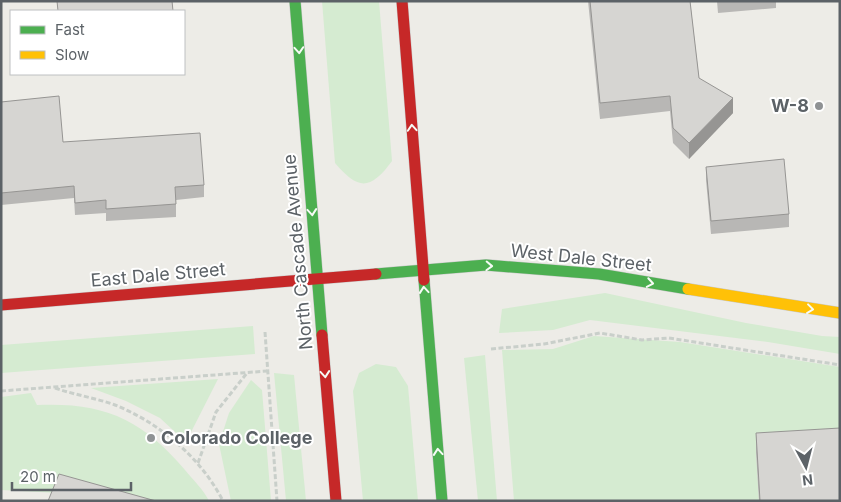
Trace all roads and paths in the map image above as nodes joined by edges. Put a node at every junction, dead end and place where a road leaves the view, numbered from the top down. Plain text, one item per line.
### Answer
1 (295, 1) edge
2 (402, 1) edge
3 (422, 269) junction
4 (318, 279) junction
5 (1, 305) edge
6 (840, 313) edge
7 (265, 332) dead end
8 (491, 349) dead end
9 (840, 365) edge
10 (267, 371) junction
11 (248, 373) junction
12 (53, 387) junction
13 (1, 391) edge
14 (198, 463) junction
15 (223, 501) edge
16 (277, 501) edge
17 (336, 501) edge
18 (442, 501) edge

1 -> 4 main road, North Cascade Avenue
3 -> 2 main road
3 - 4 main road, West Dale Street
3 -> 6 main road, West Dale Street
18 -> 3 main road
4 - 5 main road, East Dale Street
4 -> 17 main road, North Cascade Avenue
7 - 10 path
8 - 9 path
10 - 11 path
10 - 16 path
11 - 12 path
11 - 14 path
12 - 13 path
12 - 14 path
14 - 15 path

